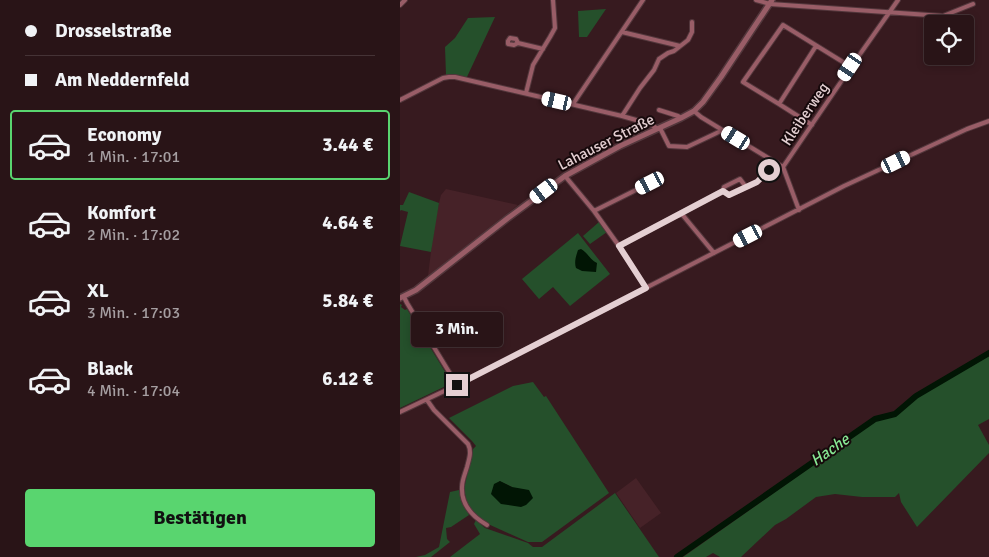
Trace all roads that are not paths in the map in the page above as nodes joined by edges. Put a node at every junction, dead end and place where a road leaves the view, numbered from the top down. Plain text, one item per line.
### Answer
1 (405, 0) edge
2 (553, 0) edge
3 (643, 0) edge
4 (756, 0) edge
5 (818, 0) edge
6 (898, 0) edge
7 (771, 2) edge
8 (974, 4) dead end
9 (400, 5) edge
10 (817, 6) junction
11 (890, 12) junction
12 (692, 22) dead end
13 (622, 32) junction
14 (518, 43) dead end
15 (680, 46) junction
16 (816, 46) junction
17 (543, 49) junction
18 (850, 67) junction
19 (526, 93) junction
20 (400, 100) edge
21 (573, 104) junction
22 (779, 104) junction
23 (659, 110) dead end
24 (694, 110) junction
25 (622, 116) junction
26 (681, 118) junction
27 (989, 121) edge
28 (812, 125) junction
29 (659, 128) junction
30 (723, 130) junction
31 (777, 162) junction
32 (783, 167) junction
33 (565, 176) junction
34 (650, 183) dead end
35 (746, 187) junction
36 (723, 191) junction
37 (799, 210) junction
38 (594, 211) junction
39 (682, 213) junction
40 (619, 246) junction
41 (714, 253) junction
42 (646, 288) junction
43 (402, 298) edge
44 (457, 385) junction
45 (427, 400) junction
46 (400, 412) edge
47 (487, 525) dead end

1 - 9 street
2 - 17 street
3 - 13 street
4 - 7 street
5 - 10 street
6 - 11 street, Kleiberweg
7 - 10 street
7 - 24 street, Lahauser Straße
8 - 11 street
10 - 11 street
11 - 18 street, Kleiberweg
12 - 15 street
13 - 15 street
13 - 21 street
14 - 17 street
15 - 25 street
16 - 18 street
16 - 22 street
16 - 22 street
17 - 19 street
18 - 28 street, Kleiberweg
19 - 20 street
19 - 21 street
21 - 25 street
22 - 28 street
23 - 26 street
24 - 26 street, Lahauser Straße
24 - 30 street
25 - 29 street
26 - 29 street, Lahauser Straße
27 - 37 street
28 - 32 street, Kleiberweg
29 - 30 street
29 - 33 street, Lahauser Straße
30 - 31 street
31 - 32 street
31 - 35 street
32 - 37 street
33 - 38 street
33 - 43 street, Lahauser Straße
34 - 38 street
35 - 36 street
35 - 36 street
36 - 39 street
37 - 41 street
38 - 40 street
39 - 40 street
39 - 41 street
40 - 42 street
41 - 42 street
42 - 44 street
43 - 44 street
44 - 45 street
45 - 46 street
45 - 47 street

